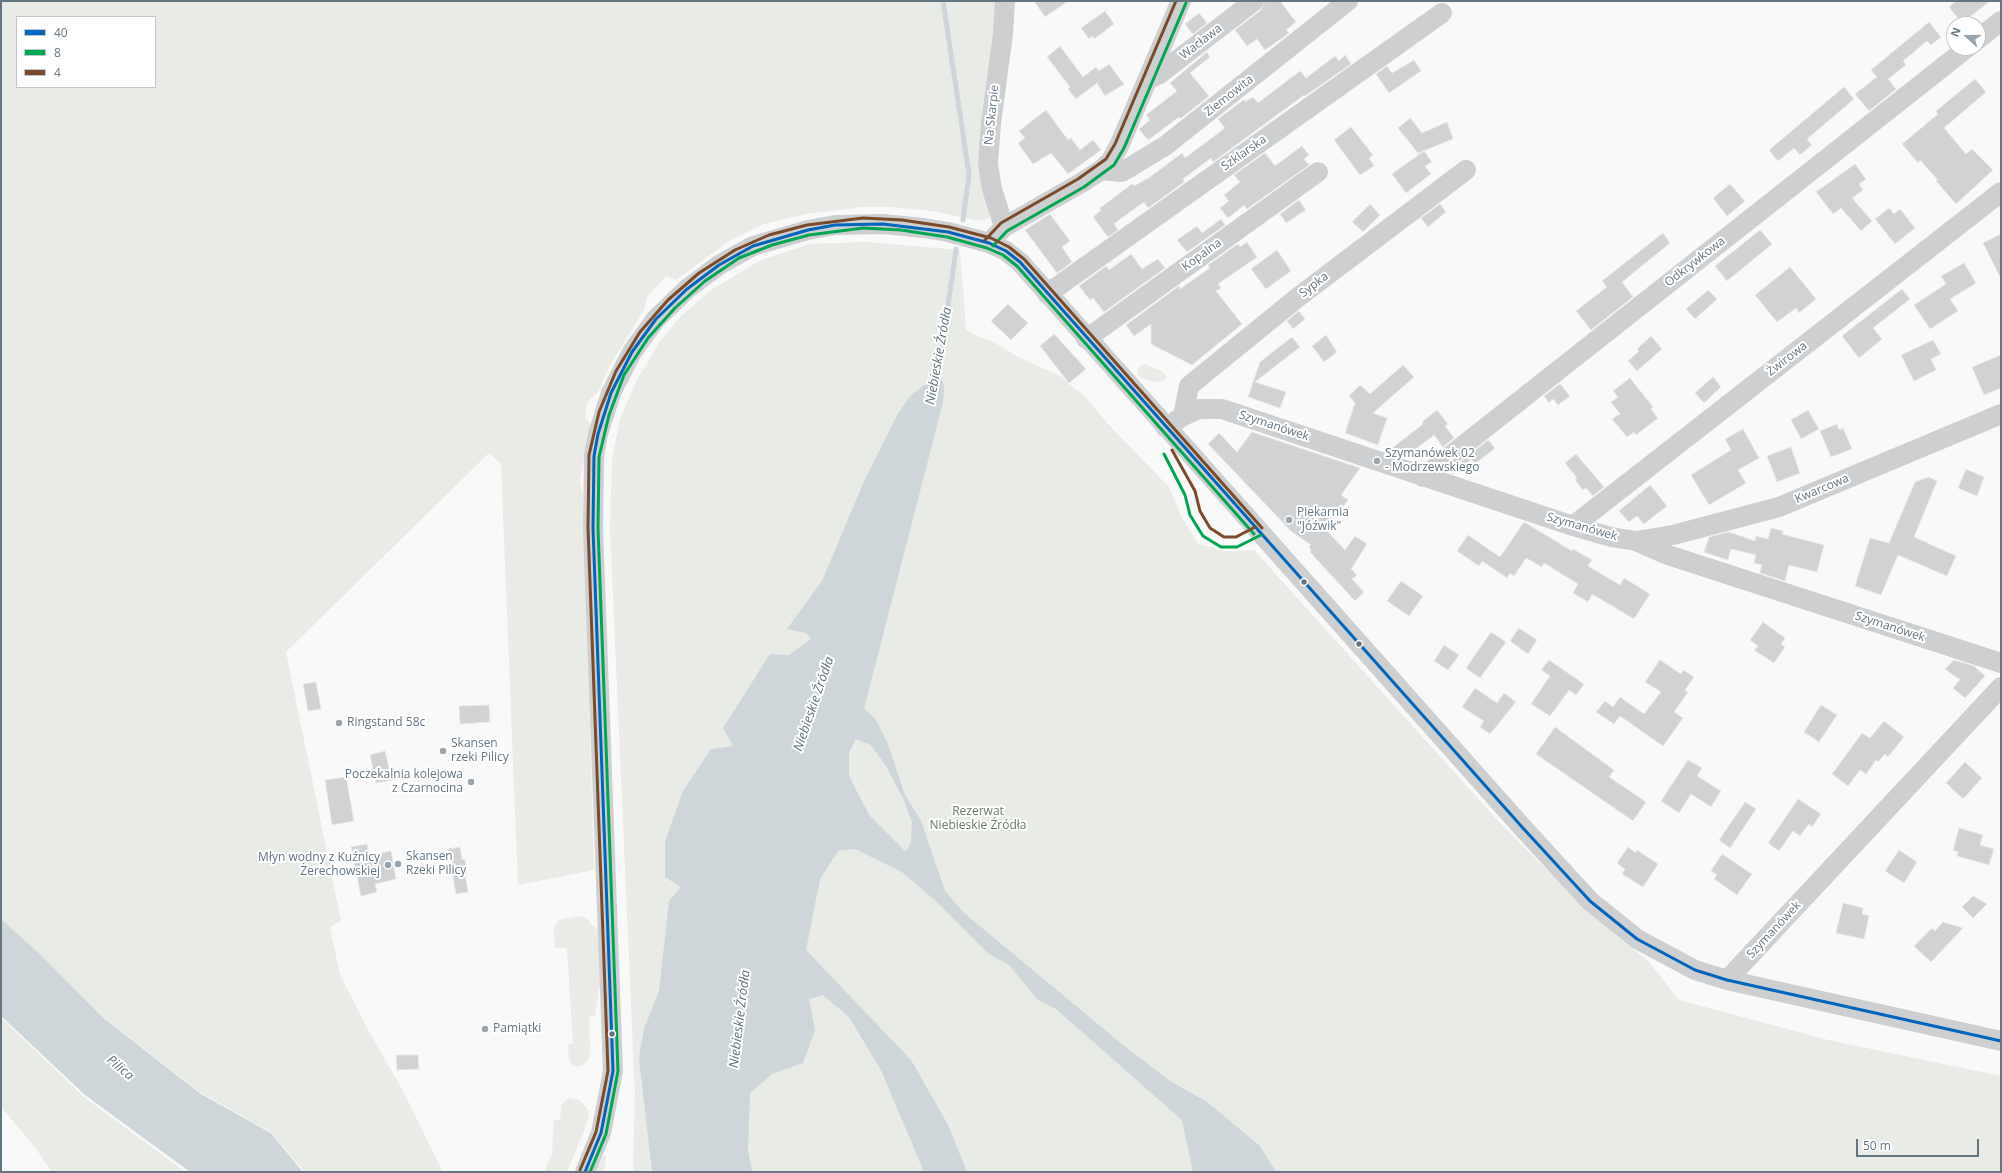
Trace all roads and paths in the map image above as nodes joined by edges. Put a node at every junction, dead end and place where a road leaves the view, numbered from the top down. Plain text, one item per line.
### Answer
1 (1005, 1) edge
2 (1181, 1) edge
3 (1254, 1) edge
4 (1348, 1) edge
5 (1442, 13) dead end
6 (2001, 21) edge
7 (1986, 33) edge
8 (1956, 56) edge
9 (1147, 80) junction
10 (1101, 170) junction
11 (1466, 170) dead end
12 (1318, 172) dead end
13 (2001, 192) edge
14 (1004, 227) junction
15 (989, 243) junction
16 (1048, 294) junction
17 (1086, 339) junction
18 (2001, 414) edge
19 (1183, 416) junction
20 (1166, 428) junction
21 (1423, 477) junction
22 (1573, 526) junction
23 (1636, 541) junction
24 (2001, 663) edge
25 (2001, 687) edge
26 (1727, 980) junction
27 (2001, 1041) edge
28 (585, 1172) edge

1 - 14 street, Na Skarpie
2 - 9 street
3 - 9 street, Wacława
4 - 10 street, Ziemowita
5 - 16 street, Szklarska
6 - 7 street
8 - 21 street, Odkrywkowa
9 - 10 street
10 - 14 street
11 - 19 street, Sypka
12 - 17 street, Kopalna
13 - 22 street, Żwirowa
14 - 15 street
15 - 16 street
15 - 28 street
16 - 17 street
17 - 20 street
18 - 23 street, Kwarcowa
19 - 20 street, Szymanówek
19 - 21 street, Szymanówek
20 - 26 street
21 - 22 street, Szymanówek
22 - 23 street, Szymanówek
23 - 24 street, Szymanówek
25 - 26 street, Szymanówek
26 - 27 street

